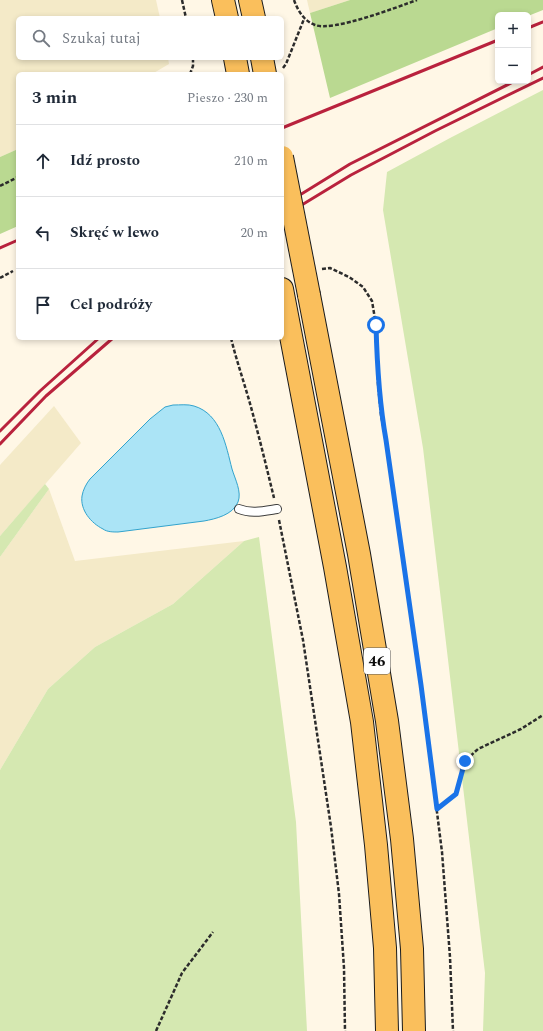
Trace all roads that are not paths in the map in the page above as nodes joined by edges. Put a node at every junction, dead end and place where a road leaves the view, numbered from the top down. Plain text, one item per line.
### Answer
1 (223, 0) edge
2 (250, 0) edge
3 (226, 16) edge
4 (254, 16) edge
5 (284, 167) edge
6 (284, 300) edge
7 (239, 509) dead end
8 (277, 509) road end
9 (387, 1031) edge
10 (414, 1031) edge

1 - 3 main road
2 - 4 main road
5 - 10 main road, 46, bridge
6 - 9 main road, 46
7 - 8 lane

